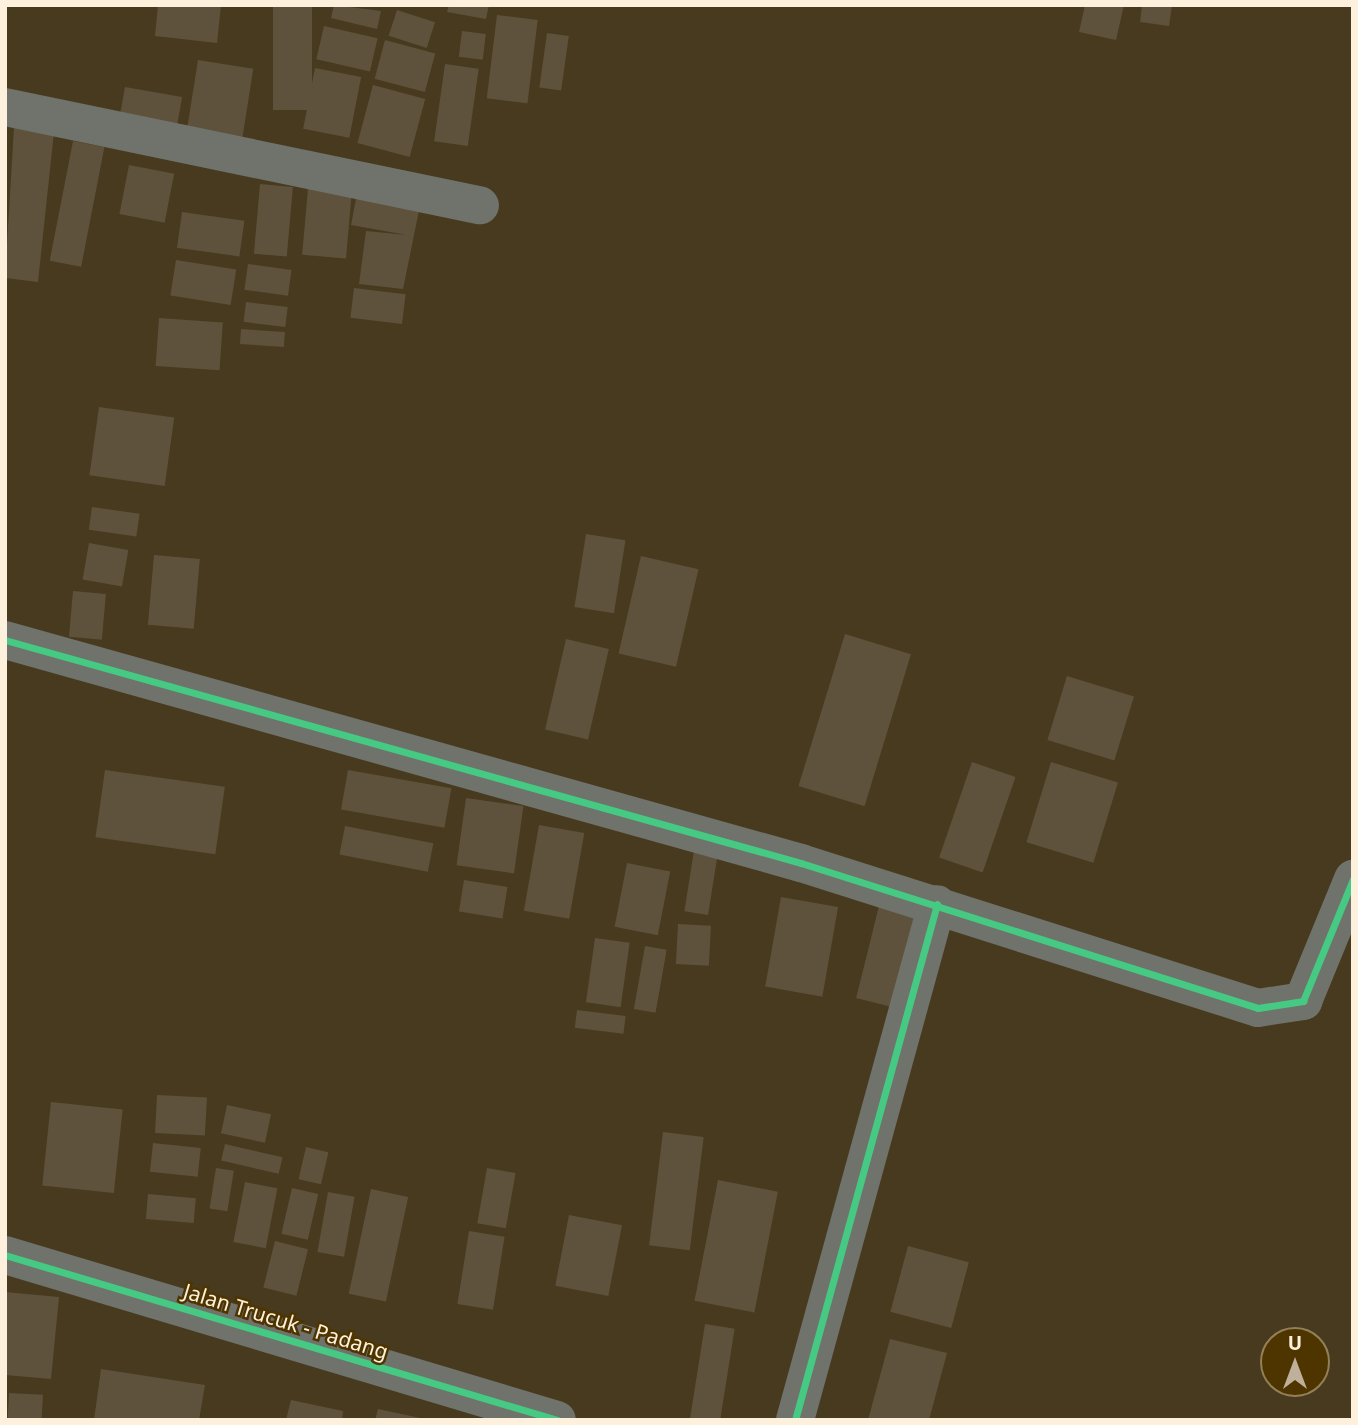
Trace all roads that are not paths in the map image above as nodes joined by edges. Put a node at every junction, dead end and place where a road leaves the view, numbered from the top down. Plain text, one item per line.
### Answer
1 (5, 107) edge
2 (480, 205) dead end
3 (5, 640) edge
4 (1353, 879) edge
5 (937, 904) junction
6 (5, 1255) edge
7 (557, 1420) edge
8 (795, 1420) edge

1 - 2 street
3 - 5 street
4 - 5 street
5 - 8 street
6 - 7 street, Jalan Trucuk - Padang

